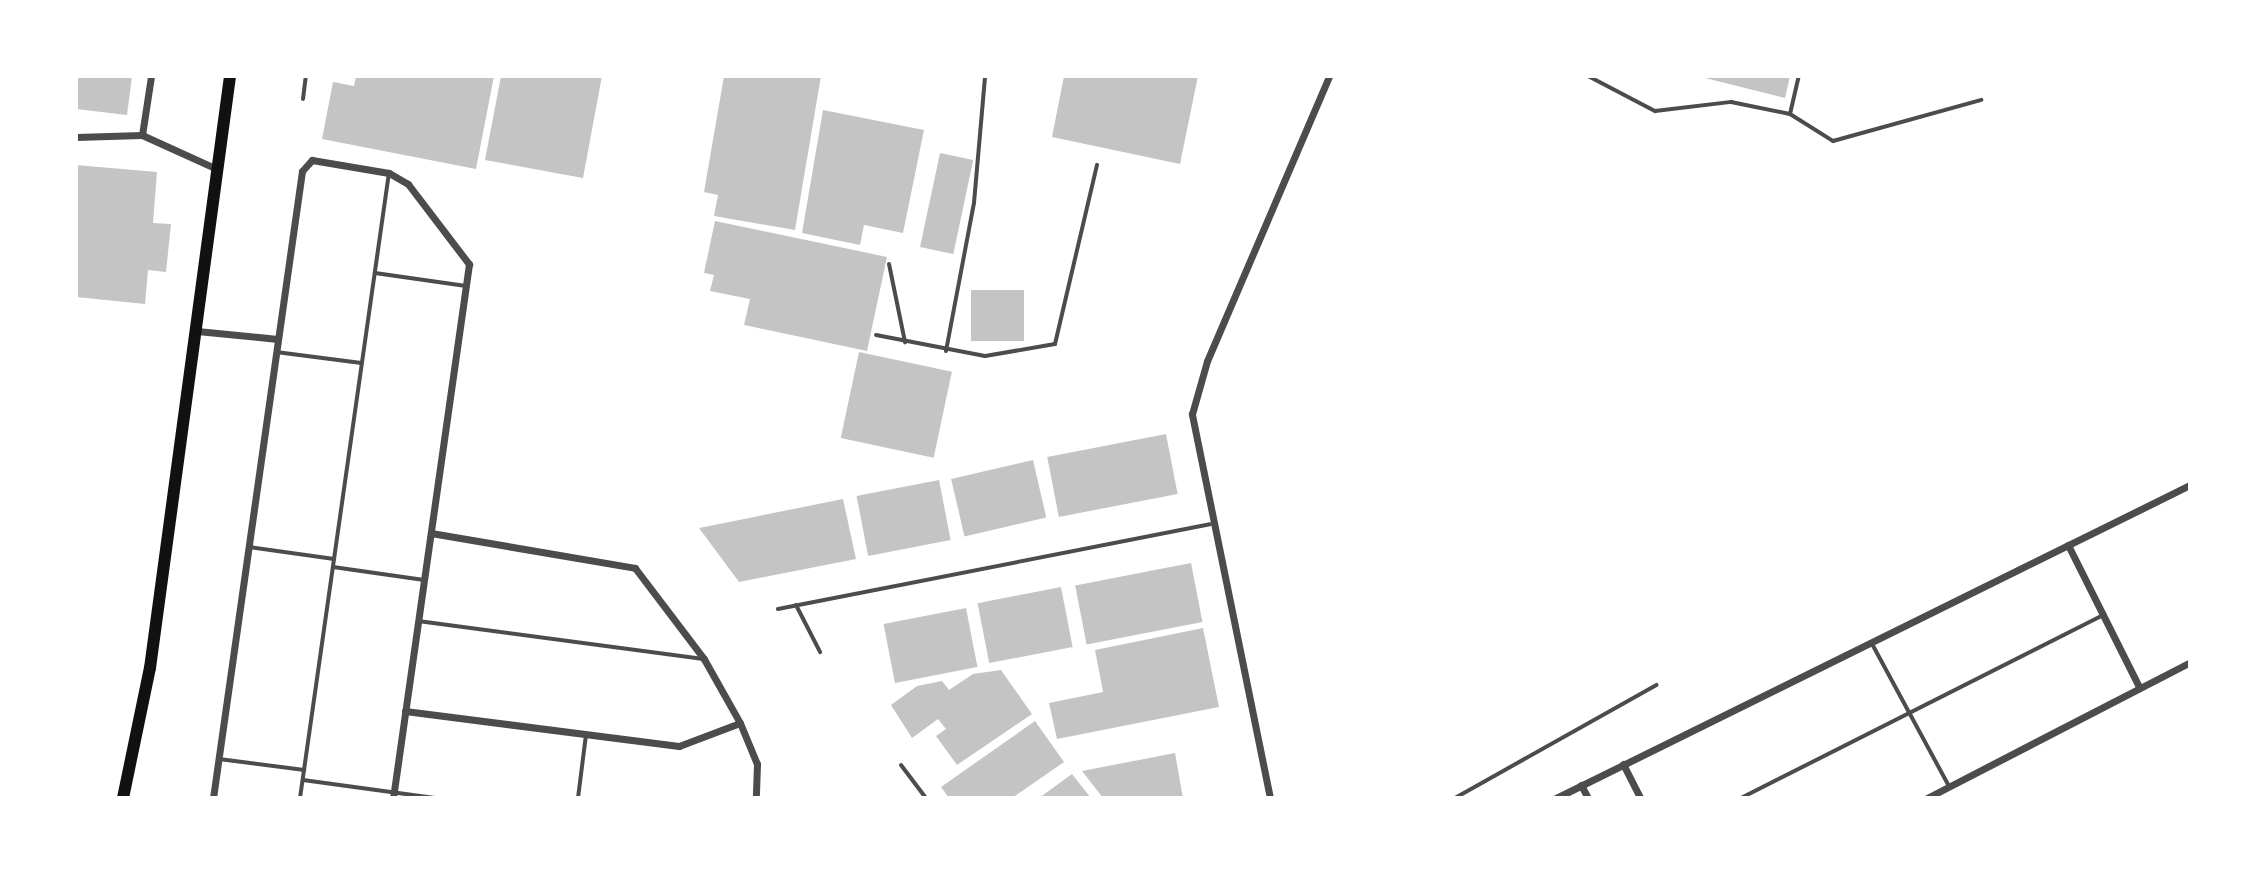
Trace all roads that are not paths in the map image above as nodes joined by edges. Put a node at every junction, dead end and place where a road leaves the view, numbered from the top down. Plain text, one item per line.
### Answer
1 (151, 76) edge
2 (230, 76) edge
3 (306, 76) edge
4 (985, 76) edge
5 (1329, 76) edge
6 (1588, 76) edge
7 (1799, 76) edge
8 (303, 99) dead end
9 (1981, 100) dead end
10 (1790, 114) junction
11 (142, 135) junction
12 (76, 137) edge
13 (1097, 165) dead end
14 (217, 169) junction
15 (389, 173) junction
16 (889, 264) dead end
17 (375, 273) junction
18 (466, 286) junction
19 (197, 331) junction
20 (876, 335) dead end
21 (278, 339) junction
22 (905, 342) junction
23 (946, 351) junction
24 (276, 352) junction
25 (362, 364) junction
26 (2190, 485) edge
27 (1210, 524) junction
28 (431, 533) junction
29 (2068, 545) junction
30 (249, 547) junction
31 (334, 559) junction
32 (333, 567) junction
33 (424, 580) junction
34 (796, 605) junction
35 (778, 609) dead end
36 (2104, 615) junction
37 (418, 621) junction
38 (1871, 642) junction
39 (820, 652) dead end
40 (704, 659) junction
41 (2190, 662) edge
42 (1656, 685) dead end
43 (2138, 685) junction
44 (405, 711) junction
45 (1910, 715) junction
46 (740, 723) junction
47 (586, 733) junction
48 (219, 759) junction
49 (1623, 764) junction
50 (901, 765) dead end
51 (304, 771) junction
52 (303, 780) junction
53 (1581, 785) junction
54 (1949, 786) junction
55 (393, 795) edge
56 (123, 798) edge
57 (213, 798) edge
58 (300, 798) edge
59 (435, 798) edge
60 (578, 798) edge
61 (756, 798) edge
62 (926, 798) edge
63 (1270, 798) edge
64 (1455, 798) edge
65 (1556, 798) edge
66 (1588, 798) edge
67 (1640, 798) edge
68 (1741, 798) edge
69 (1927, 798) edge

1 - 11 street
2 - 14 main road
3 - 8 lane
4 - 23 lane
5 - 27 street
6 - 10 lane
7 - 10 lane
9 - 10 lane
11 - 12 street
11 - 14 street
13 - 23 lane
14 - 19 main road
15 - 17 lane
15 - 18 street
15 - 21 street
16 - 22 lane
17 - 18 lane
17 - 25 lane
18 - 28 street
19 - 21 street
19 - 56 main road
20 - 22 lane
21 - 24 street
22 - 23 lane
24 - 25 lane
24 - 30 street
25 - 31 lane
26 - 29 street
27 - 34 lane
27 - 63 street
28 - 33 street
28 - 40 street
29 - 36 street
29 - 38 street
30 - 31 lane
30 - 48 street
31 - 32 lane
32 - 33 lane
32 - 51 lane
33 - 37 street
34 - 35 lane
34 - 39 lane
36 - 43 street
36 - 45 lane
37 - 40 lane
37 - 44 street
38 - 45 lane
38 - 49 street
40 - 46 street
41 - 43 street
42 - 64 lane
43 - 54 street
44 - 47 street
44 - 55 street
45 - 54 lane
45 - 68 lane
46 - 47 street
46 - 61 street
47 - 60 lane
48 - 51 lane
48 - 57 street
49 - 53 street
49 - 67 street
50 - 62 lane
51 - 52 lane
52 - 55 lane
52 - 58 lane
53 - 65 street
53 - 66 street
54 - 69 street
55 - 59 lane

